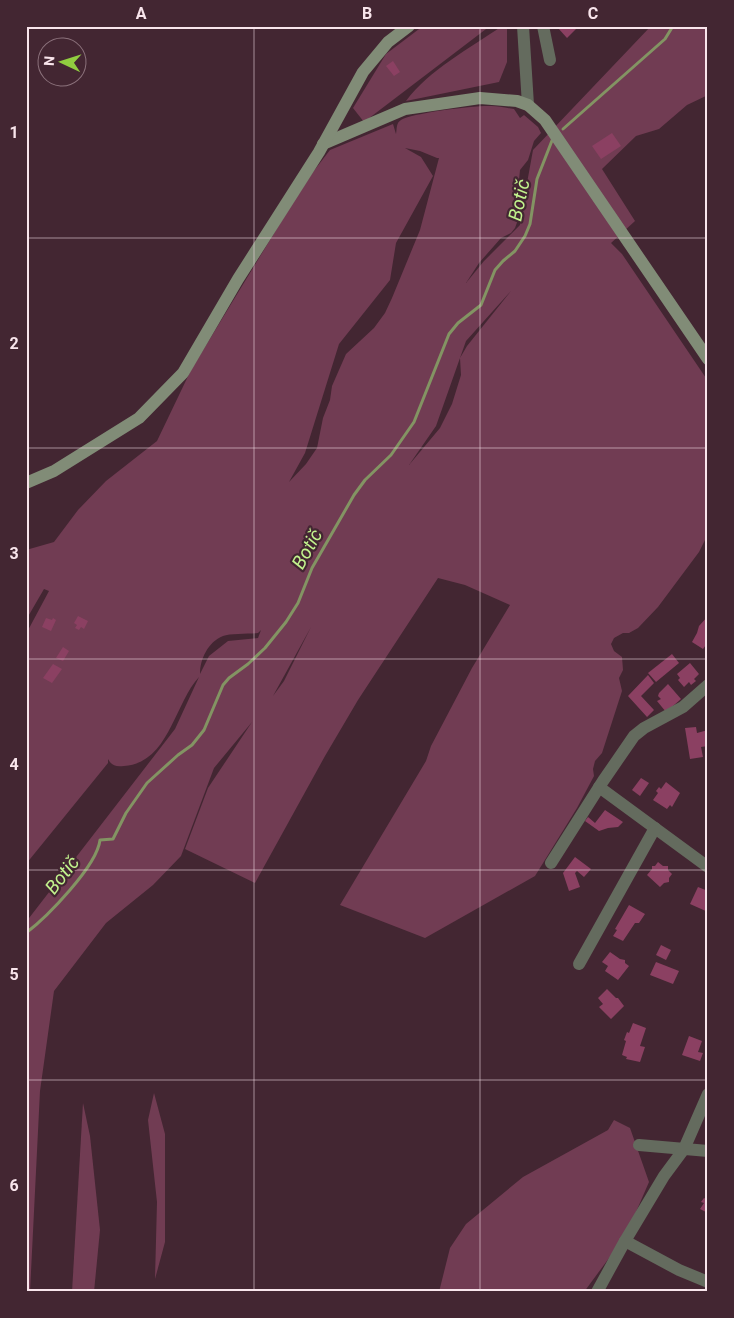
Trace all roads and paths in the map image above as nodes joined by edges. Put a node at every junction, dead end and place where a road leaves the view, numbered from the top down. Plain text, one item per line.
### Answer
1 (409, 26) edge
2 (523, 26) edge
3 (543, 26) edge
4 (550, 60) dead end
5 (528, 106) junction
6 (323, 144) junction
7 (708, 358) edge
8 (26, 483) edge
9 (708, 685) edge
10 (599, 787) junction
11 (655, 828) junction
12 (550, 863) dead end
13 (708, 867) edge
14 (579, 964) dead end
15 (708, 1094) edge
16 (639, 1145) dead end
17 (684, 1149) junction
18 (708, 1151) edge
19 (625, 1241) junction
20 (708, 1282) edge
21 (597, 1292) edge

1 - 6 street
2 - 5 street
3 - 4 street
5 - 6 street
5 - 7 street
6 - 8 street
9 - 10 street
10 - 11 street
10 - 12 street
11 - 13 street
11 - 14 street
15 - 17 street
16 - 17 street
17 - 18 street
17 - 19 street
19 - 20 street
19 - 21 street

